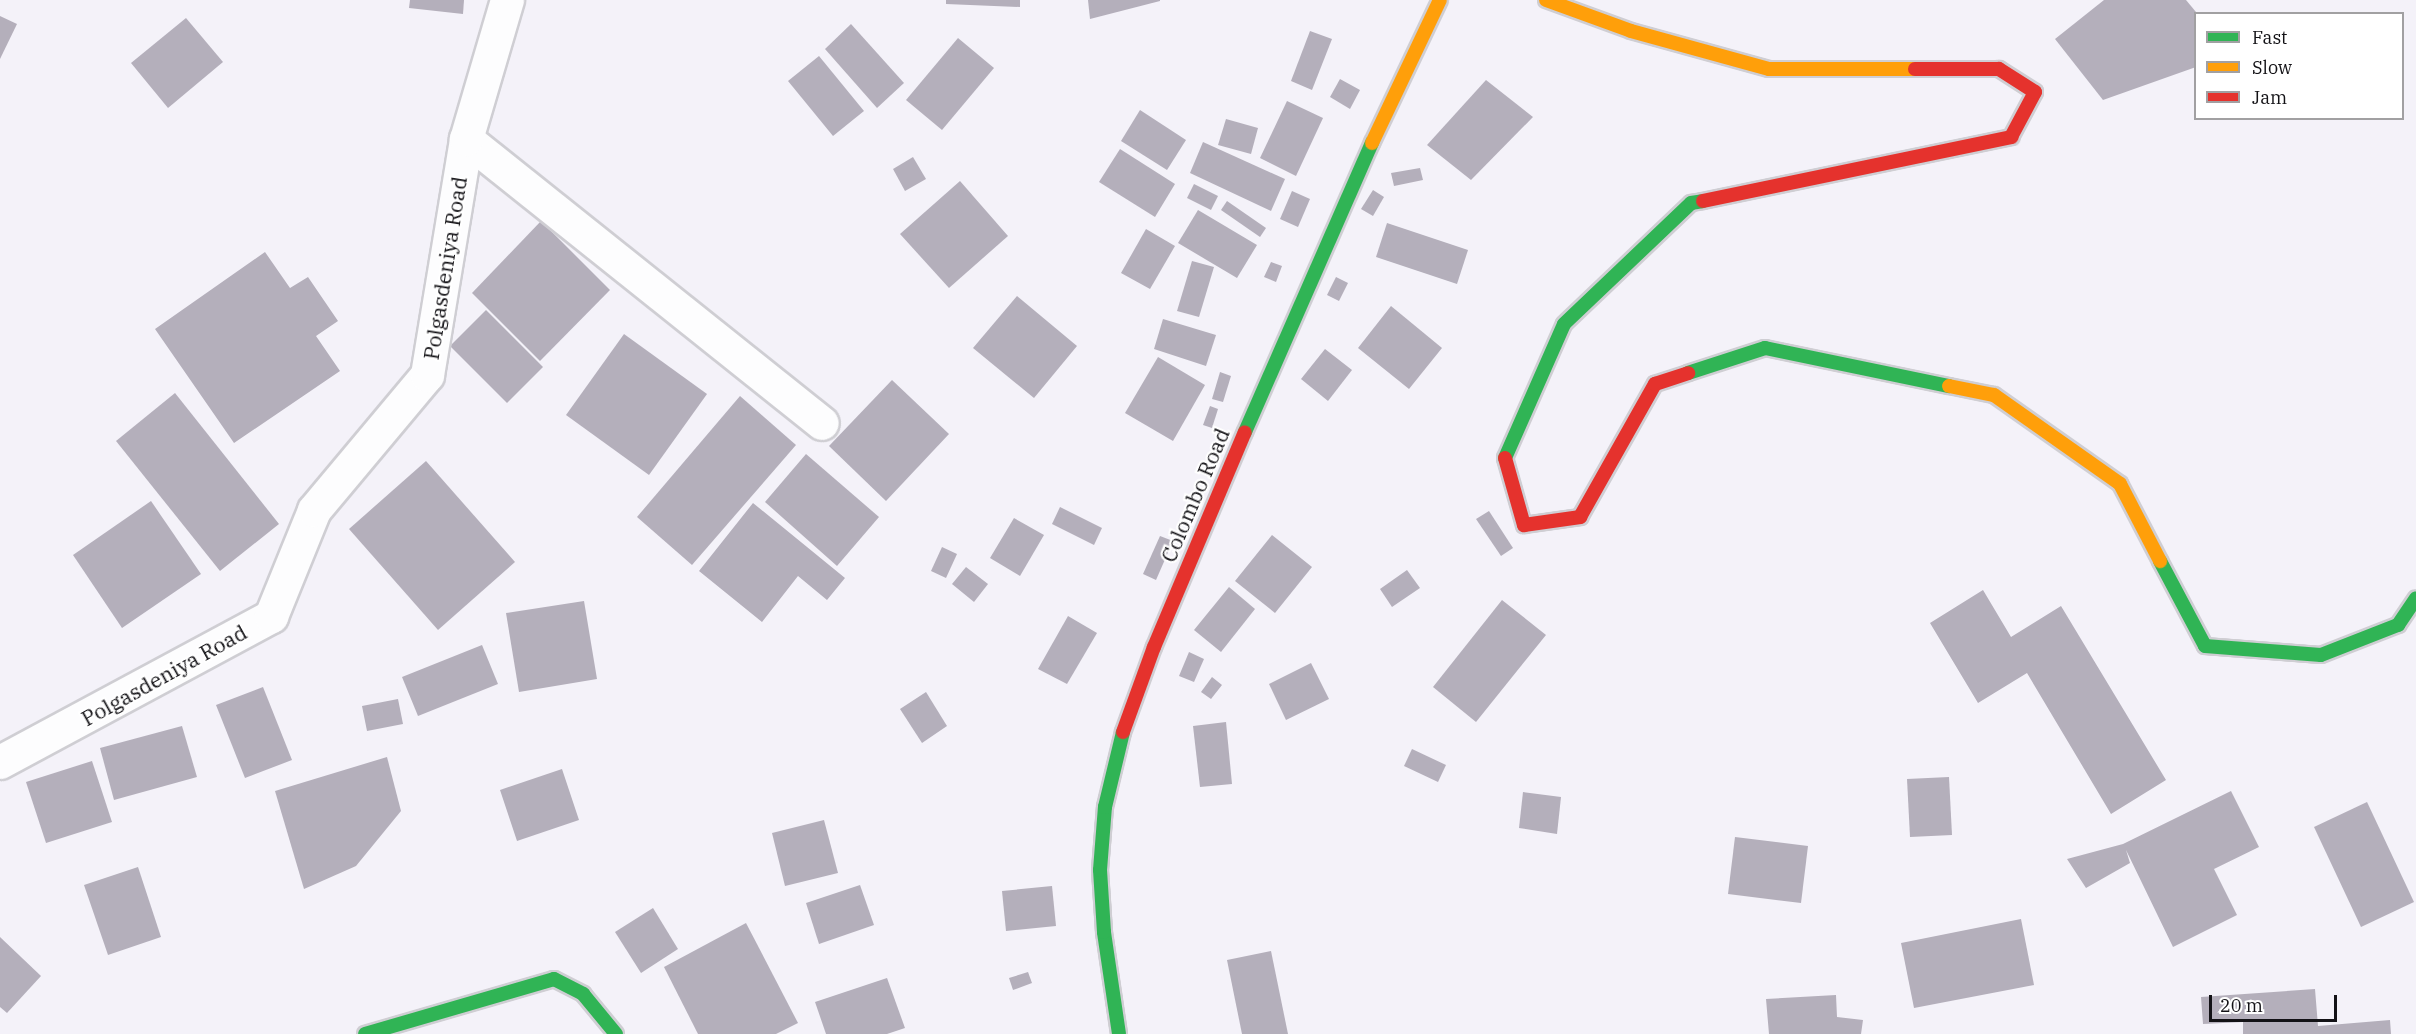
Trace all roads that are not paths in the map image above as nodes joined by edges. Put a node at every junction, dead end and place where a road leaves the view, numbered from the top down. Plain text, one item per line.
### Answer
1 (507, 0) edge
2 (1440, 0) edge
3 (1546, 0) edge
4 (466, 139) junction
5 (822, 423) dead end
6 (2416, 598) edge
7 (0, 762) edge
8 (365, 1034) edge
9 (616, 1034) edge
10 (1119, 1034) edge

1 - 4 street, Polgasdeniya Road
2 - 10 main road, Colombo Road
3 - 6 main road
4 - 5 street
4 - 7 street, Polgasdeniya Road
8 - 9 main road

